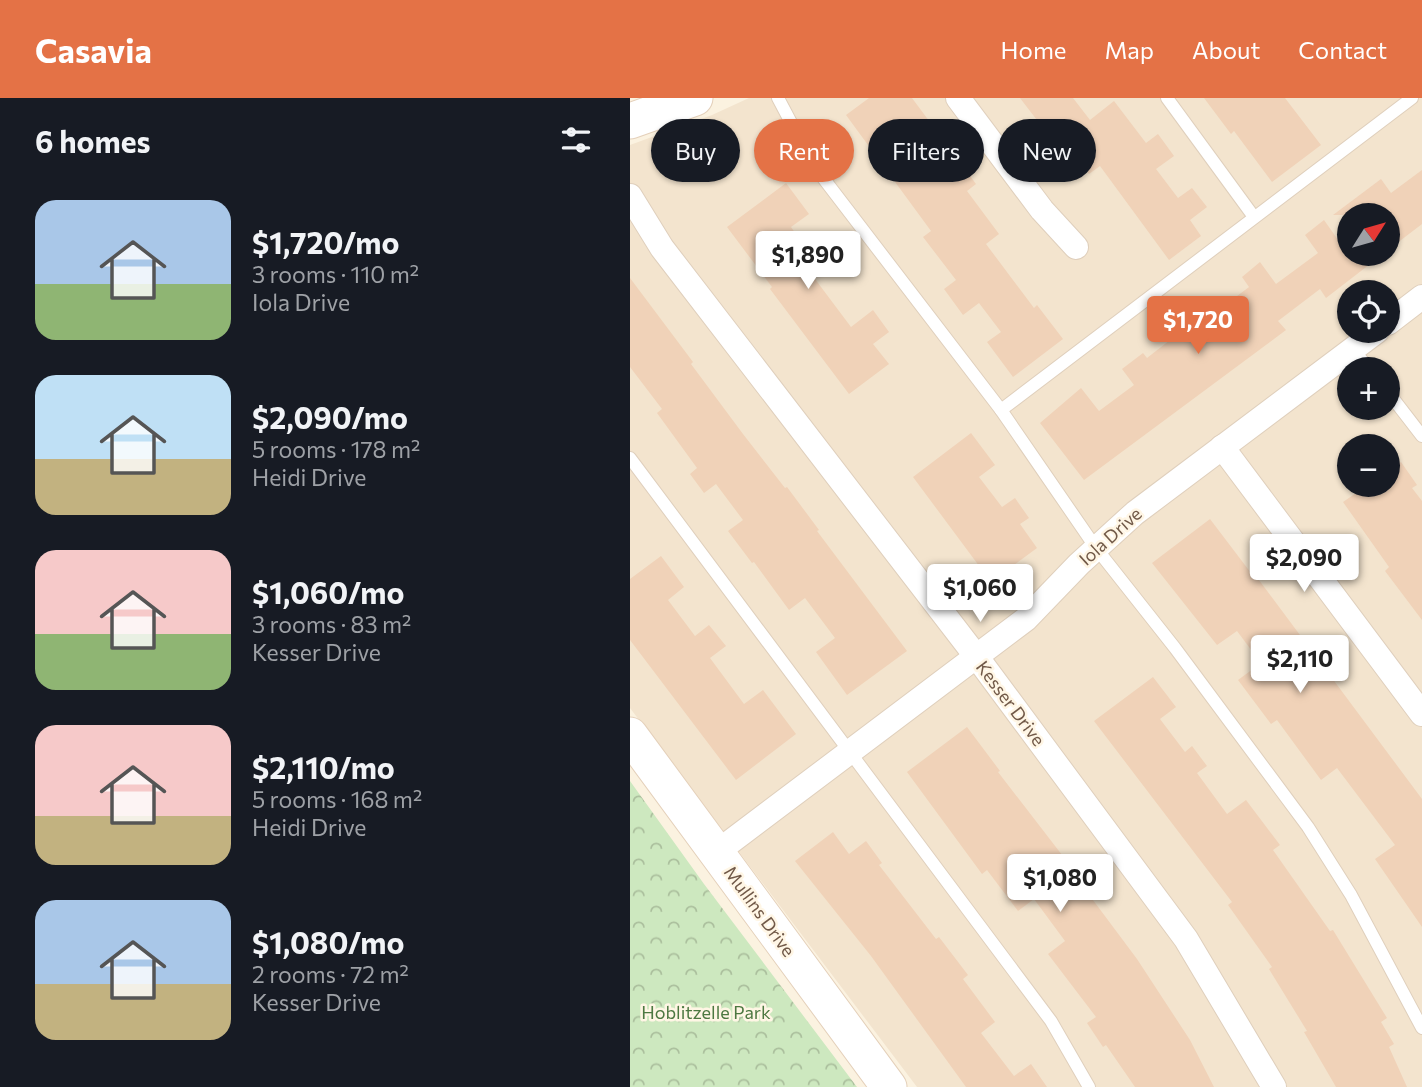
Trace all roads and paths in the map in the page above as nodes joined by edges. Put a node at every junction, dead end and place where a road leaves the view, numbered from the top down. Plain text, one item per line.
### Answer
1 (695, 98) edge
2 (778, 98) edge
3 (958, 98) edge
4 (1167, 98) edge
5 (1412, 98) edge
6 (630, 121) edge
7 (630, 196) edge
8 (1254, 217) junction
9 (1076, 247) dead end
10 (1422, 297) edge
11 (1400, 314) edge
12 (1361, 343) edge
13 (1353, 349) junction
14 (1359, 357) edge
15 (1400, 408) edge
16 (1002, 410) junction
17 (1422, 436) edge
18 (1222, 447) junction
19 (630, 458) edge
20 (1096, 548) junction
21 (976, 656) junction
22 (1422, 714) edge
23 (630, 735) edge
24 (848, 753) junction
25 (717, 852) junction
26 (1422, 1028) edge
27 (889, 1087) edge
28 (1089, 1087) edge
29 (1274, 1087) edge

1 - 6 street
2 - 16 lane
3 - 9 street
4 - 8 lane
5 - 8 lane
7 - 21 street, Kesser Drive
8 - 16 lane
10 - 11 street
12 - 13 street, Iola Drive
13 - 14 lane
13 - 18 street, Iola Drive
15 - 17 lane
16 - 20 lane
18 - 20 street, Iola Drive
18 - 22 street
19 - 24 lane
20 - 21 street, Iola Drive
20 - 26 lane
21 - 24 street, Iola Drive
21 - 29 street, Kesser Drive
23 - 25 street, Mullins Drive
24 - 25 street, Iola Drive
24 - 28 lane
25 - 27 street, Mullins Drive

